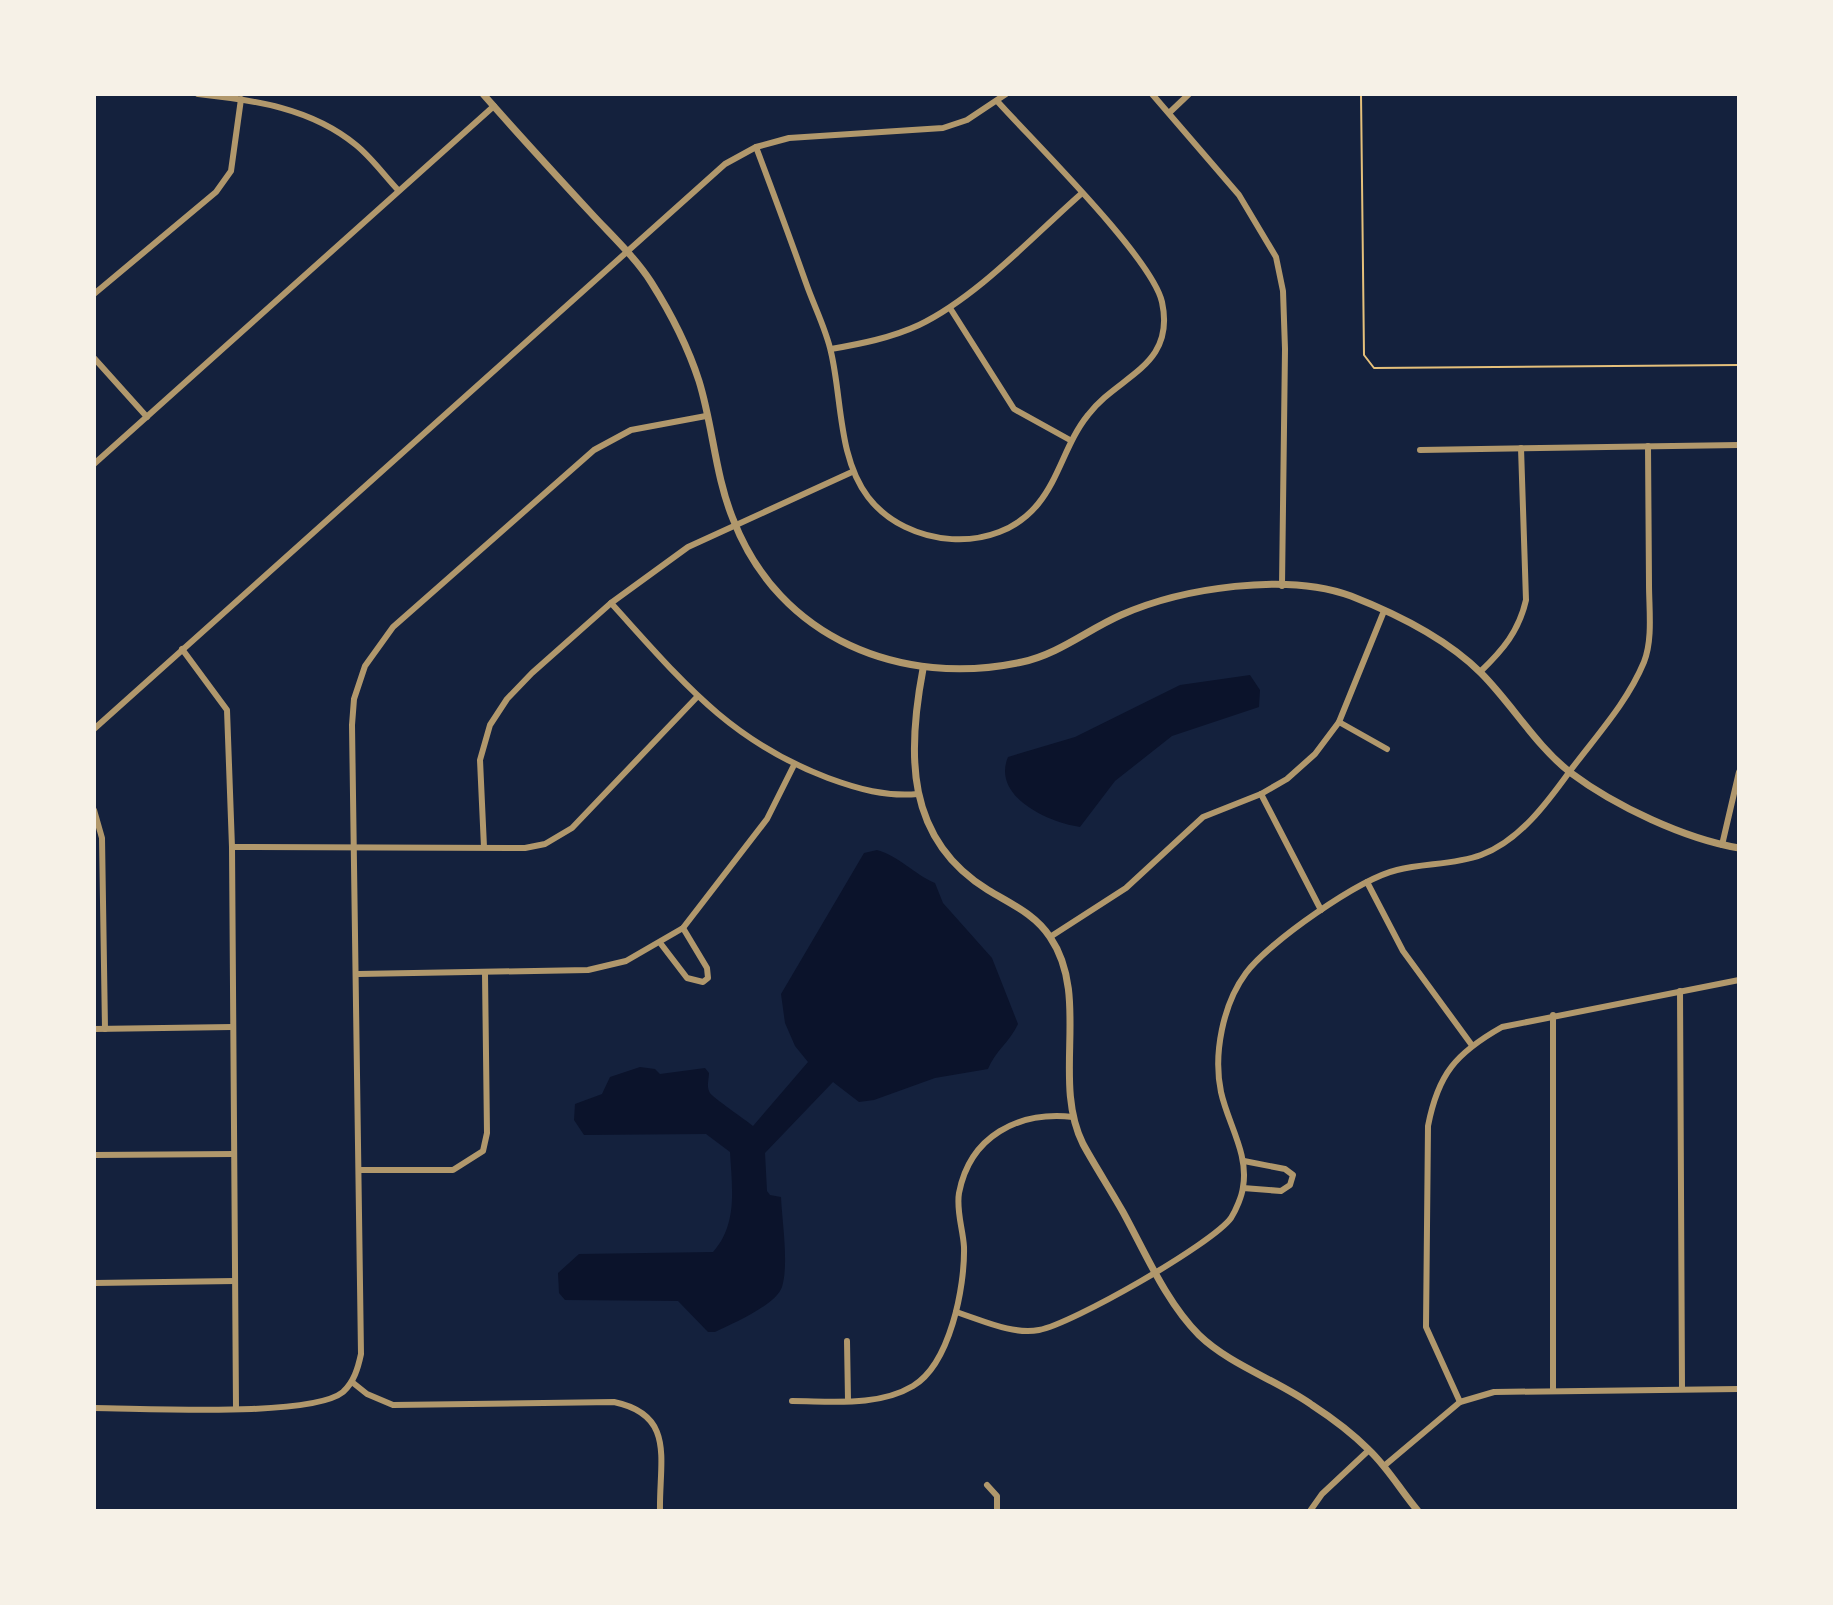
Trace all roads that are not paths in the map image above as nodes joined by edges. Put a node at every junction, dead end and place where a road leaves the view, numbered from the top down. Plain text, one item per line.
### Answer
1 (198, 94) edge
2 (483, 94) edge
3 (1006, 94) edge
4 (1152, 94) edge
5 (1189, 94) edge
6 (241, 99) junction
7 (998, 102) junction
8 (494, 106) junction
9 (1169, 113) junction
10 (756, 147) junction
11 (398, 190) junction
12 (1081, 194) junction
13 (625, 250) junction
14 (94, 294) edge
15 (950, 308) junction
16 (831, 349) junction
17 (94, 358) edge
18 (706, 416) junction
19 (147, 417) junction
20 (1070, 440) junction
21 (1739, 445) edge
22 (1648, 446) junction
23 (1521, 448) junction
24 (1420, 450) dead end
25 (94, 464) edge
26 (852, 472) junction
27 (734, 523) junction
28 (1282, 586) junction
29 (611, 603) junction
30 (1384, 611) junction
31 (182, 649) junction
32 (923, 669) junction
33 (1480, 672) junction
34 (697, 697) junction
35 (1339, 722) junction
36 (94, 729) edge
37 (1387, 749) dead end
38 (794, 765) junction
39 (1570, 772) junction
40 (1739, 772) edge
41 (918, 794) junction
42 (1261, 794) junction
43 (94, 810) edge
44 (1722, 845) junction
45 (232, 847) junction
46 (356, 847) junction
47 (484, 847) junction
48 (1739, 848) edge
49 (1367, 882) junction
50 (1321, 910) junction
51 (683, 928) junction
52 (1050, 937) junction
53 (661, 944) junction
54 (358, 974) junction
55 (485, 974) junction
56 (1739, 980) edge
57 (1680, 991) junction
58 (1553, 1015) junction
59 (232, 1027) junction
60 (94, 1029) edge
61 (105, 1029) junction
62 (1471, 1044) junction
63 (1073, 1117) junction
64 (234, 1154) junction
65 (94, 1155) edge
66 (1244, 1161) junction
67 (360, 1170) junction
68 (1243, 1188) junction
69 (1155, 1271) junction
70 (235, 1281) junction
71 (94, 1283) edge
72 (956, 1312) junction
73 (847, 1341) dead end
74 (352, 1382) junction
75 (1682, 1388) junction
76 (1739, 1389) edge
77 (1553, 1390) junction
78 (848, 1400) junction
79 (792, 1401) dead end
80 (1460, 1402) junction
81 (236, 1407) junction
82 (94, 1408) edge
83 (1369, 1450) junction
84 (1384, 1466) junction
85 (987, 1485) dead end
86 (660, 1511) edge
87 (997, 1511) edge
88 (1310, 1511) edge
89 (1418, 1511) edge

1 - 6 street
2 - 8 street
3 - 7 street
4 - 9 street
5 - 9 street
6 - 11 street
6 - 14 street
7 - 10 street
7 - 12 street
8 - 11 street
8 - 13 street
9 - 28 street
10 - 13 street
10 - 16 street
11 - 19 street
12 - 15 street
12 - 20 street
13 - 18 street
13 - 31 street
15 - 16 street
15 - 20 street
16 - 26 street
17 - 19 street
18 - 27 street
18 - 46 street
19 - 25 street
20 - 26 street
21 - 22 street
22 - 23 street
22 - 39 street
23 - 24 street
23 - 33 street
26 - 27 street
27 - 29 street
27 - 32 street
28 - 30 street
28 - 32 street
29 - 34 street
29 - 47 street
30 - 33 street
30 - 35 street
31 - 36 street
31 - 45 street
32 - 41 street
33 - 39 street
34 - 38 street
34 - 47 street
35 - 37 street
35 - 42 street
38 - 41 street
38 - 51 street
39 - 44 street
39 - 49 street
40 - 44 street
41 - 52 street
42 - 50 street
42 - 52 street
43 - 61 street
44 - 48 street
45 - 46 street
45 - 59 street
46 - 47 street
46 - 54 street
49 - 50 street
49 - 62 street
50 - 66 street
51 - 53 street
51 - 53 street
52 - 63 street
53 - 55 street
54 - 55 street
54 - 67 street
55 - 67 street
56 - 57 street
57 - 58 street
57 - 75 street
58 - 62 street
58 - 77 street
59 - 61 street
59 - 64 street
60 - 61 street
62 - 80 street
63 - 69 street
63 - 72 street
64 - 65 street
64 - 70 street
66 - 68 street
66 - 68 street
67 - 74 street
68 - 69 street
69 - 72 street
69 - 83 street
70 - 71 street
70 - 81 street
72 - 78 street
73 - 78 street
74 - 81 street
74 - 86 street
75 - 76 street
75 - 77 street
77 - 80 street
78 - 79 street
80 - 84 street
81 - 82 street
83 - 84 street
83 - 88 street
84 - 89 street
85 - 87 street

